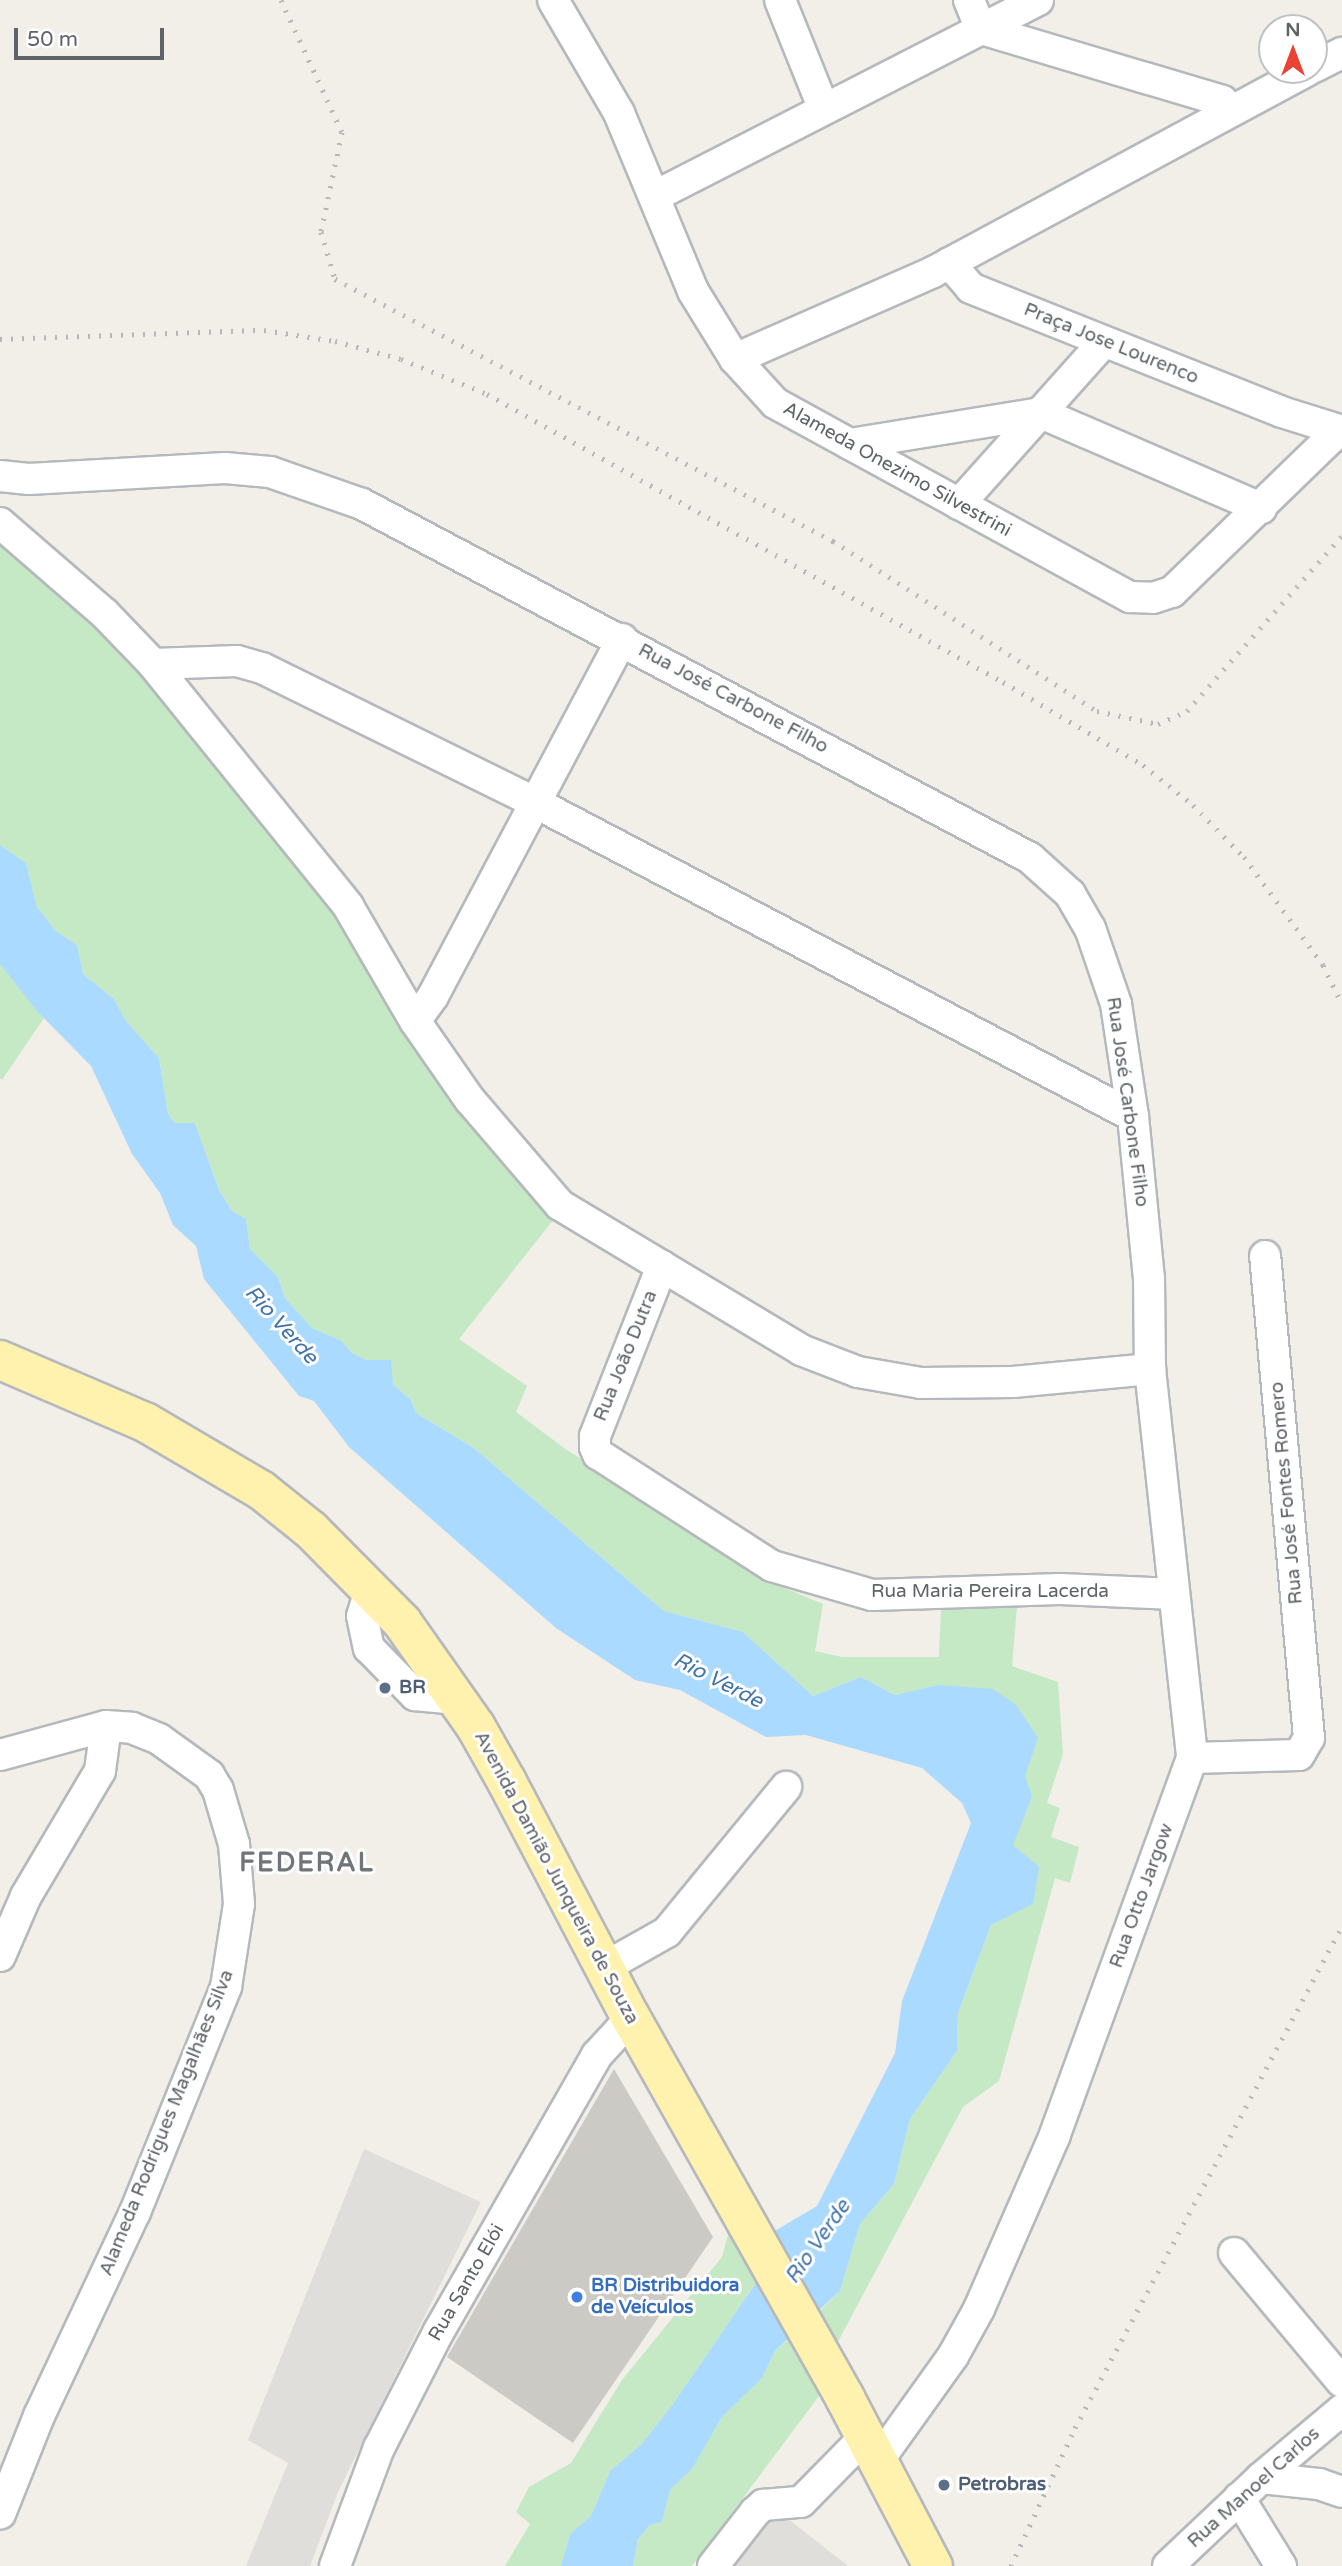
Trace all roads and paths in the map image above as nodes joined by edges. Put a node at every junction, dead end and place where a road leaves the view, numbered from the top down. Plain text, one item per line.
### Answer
1 (553, 0) edge
2 (780, 0) edge
3 (969, 0) edge
4 (1038, 0) edge
5 (981, 29) junction
6 (1281, 84) edge
7 (823, 107) junction
8 (1230, 110) junction
9 (657, 195) junction
10 (949, 263) junction
11 (1104, 342) junction
12 (735, 359) junction
13 (1041, 413) junction
14 (849, 444) junction
15 (0, 476) edge
16 (959, 504) junction
17 (1261, 508) junction
18 (0, 523) edge
19 (622, 639) junction
20 (153, 664) junction
21 (536, 803) junction
22 (415, 1021) junction
23 (1133, 1116) junction
24 (1265, 1256) dead end
25 (662, 1266) junction
26 (1149, 1278) joint
27 (0, 1360) edge
28 (1150, 1369) junction
29 (595, 1447) joint
30 (1174, 1594) junction
31 (106, 1726) junction
32 (0, 1755) edge
33 (1192, 1758) junction
34 (786, 1787) dead end
35 (13, 1898) edge
36 (0, 1956) edge
37 (605, 1967) junction
38 (631, 2018) junction
39 (1234, 2253) dead end
40 (1342, 2382) edge
41 (1342, 2410) edge
42 (871, 2450) junction
43 (1261, 2478) junction
44 (1342, 2492) edge
45 (1238, 2498) junction
46 (0, 2514) edge
47 (335, 2566) edge
48 (713, 2566) edge
49 (933, 2566) edge
50 (1168, 2566) edge
51 (1281, 2566) edge

1 - 9 street, Alameda Onezimo Silvestrini
2 - 7 street
3 - 5 street
4 - 5 street
5 - 7 street
5 - 8 street
6 - 8 street
7 - 9 street
8 - 10 street
9 - 12 street, Alameda Onezimo Silvestrini
10 - 11 street, Praça Jose Lourenco
10 - 12 street
11 - 13 street
11 - 17 street, Praça Jose Lourenco
12 - 14 street, Alameda Onezimo Silvestrini
13 - 14 street
13 - 16 street
13 - 17 street
14 - 16 street, Alameda Onezimo Silvestrini
15 - 19 street, Rua José Carbone Filho
16 - 17 street, Alameda Onezimo Silvestrini
18 - 20 street
19 - 21 street
19 - 23 street, Rua José Carbone Filho
20 - 21 street
20 - 22 street
21 - 22 street
21 - 23 street
22 - 25 street
23 - 26 street, Rua José Carbone Filho
24 - 33 street, Rua José Fontes Romero
25 - 28 street
25 - 29 street, Rua João Dutra
26 - 28 street, Rua Otto Jargow
27 - 37 main road, Avenida Damião Junqueira de Souza
28 - 30 street, Rua Otto Jargow
29 - 30 street, Rua Maria Pereira Lacerda
30 - 33 street, Rua Otto Jargow
31 - 32 street, Alameda Rodrigues Magalhães Silva
31 - 35 street
31 - 46 street, Alameda Rodrigues Magalhães Silva
33 - 42 street, Rua Otto Jargow
34 - 37 street
35 - 36 street
37 - 38 main road, Avenida Damião Junqueira de Souza
38 - 42 main road, Avenida Damião Junqueira de Souza
38 - 47 street, Rua Santo Elói
39 - 40 street
41 - 43 street, Rua Manoel Carlos
42 - 48 street, Rua Otto Jargow
42 - 49 main road, Avenida Damião Junqueira de Souza
43 - 44 street
43 - 45 street, Rua Manoel Carlos
45 - 50 street, Rua Manoel Carlos
45 - 51 street

